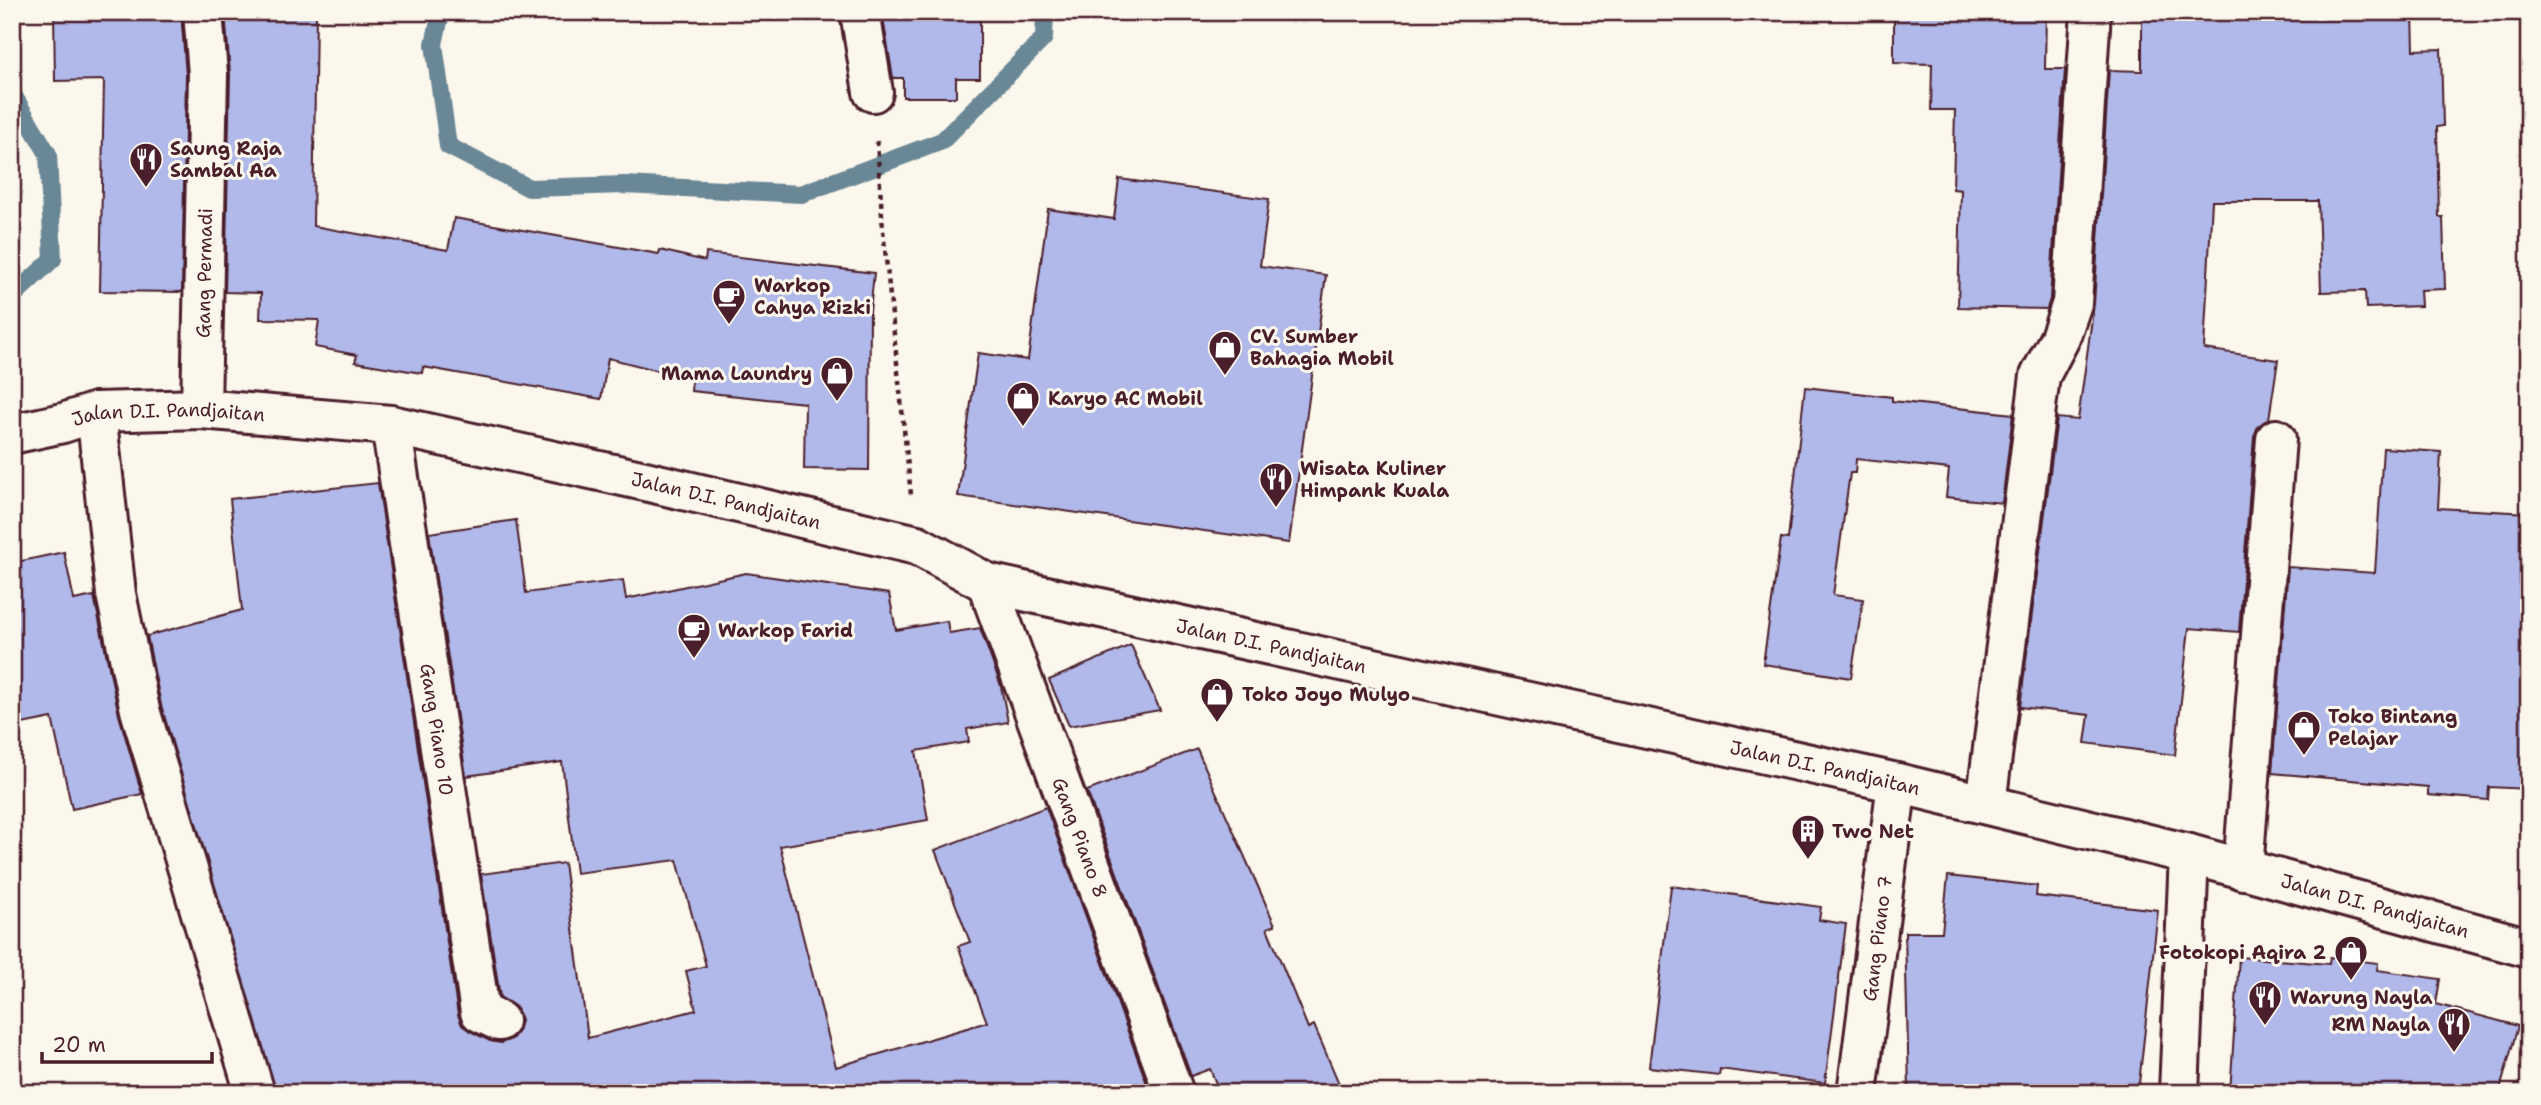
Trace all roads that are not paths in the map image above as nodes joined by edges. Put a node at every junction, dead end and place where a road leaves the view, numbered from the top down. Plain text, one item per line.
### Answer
1 (202, 12) edge
2 (860, 12) edge
3 (2091, 12) edge
4 (873, 92) road end
5 (201, 409) junction
6 (96, 412) junction
7 (391, 425) junction
8 (12, 433) edge
9 (2276, 439) dead end
10 (987, 583) junction
11 (1897, 783) junction
12 (1986, 804) junction
13 (2189, 854) junction
14 (2243, 870) junction
15 (2529, 948) edge
16 (499, 1021) dead end
17 (255, 1093) edge
18 (1174, 1093) edge
19 (1857, 1093) edge
20 (2179, 1093) edge

1 - 5 street, Gang Permadi
2 - 4 street
3 - 12 street
5 - 6 street, Jalan D.I. Pandjaitan
5 - 7 street, Jalan D.I. Pandjaitan
6 - 8 street, Jalan D.I. Pandjaitan
6 - 17 street
7 - 10 street, Jalan D.I. Pandjaitan
7 - 16 street, Gang Piano 10
9 - 14 street
10 - 11 street, Jalan D.I. Pandjaitan
10 - 18 street, Gang Piano 8
11 - 12 street, Jalan D.I. Pandjaitan
11 - 19 street, Gang Piano 7
12 - 13 street, Jalan D.I. Pandjaitan
13 - 14 street, Jalan D.I. Pandjaitan
13 - 20 street
14 - 15 street, Jalan D.I. Pandjaitan

